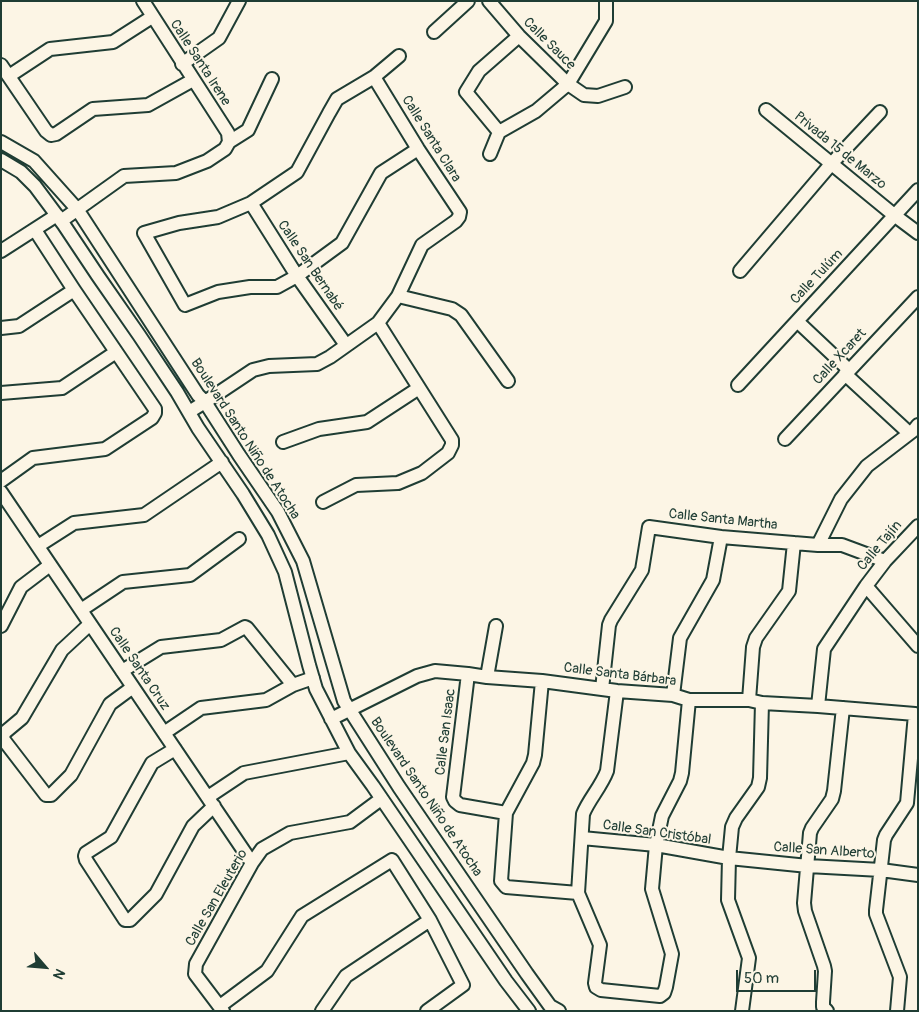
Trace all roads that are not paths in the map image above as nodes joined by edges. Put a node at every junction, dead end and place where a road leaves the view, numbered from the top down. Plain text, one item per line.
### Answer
1 (142, 1) edge
2 (239, 1) edge
3 (468, 1) edge
4 (489, 1) edge
5 (606, 1) edge
6 (152, 17) junction
7 (434, 32) dead end
8 (519, 36) junction
9 (399, 56) dead end
10 (182, 64) junction
11 (5, 70) edge
12 (374, 76) junction
13 (272, 79) dead end
14 (193, 80) junction
15 (568, 84) junction
16 (625, 87) dead end
17 (766, 110) dead end
18 (880, 112) dead end
19 (499, 132) junction
20 (1, 142) edge
21 (229, 142) junction
22 (418, 149) junction
23 (490, 154) dead end
24 (1, 160) edge
25 (832, 163) junction
26 (918, 190) edge
27 (251, 203) junction
28 (77, 209) junction
29 (894, 215) junction
30 (59, 218) junction
31 (35, 230) junction
32 (918, 232) edge
33 (1, 251) edge
34 (740, 271) dead end
35 (297, 276) junction
36 (74, 290) junction
37 (398, 296) junction
38 (918, 297) edge
39 (797, 320) junction
40 (378, 323) junction
41 (1, 328) edge
42 (346, 345) junction
43 (116, 352) junction
44 (847, 372) junction
45 (508, 381) dead end
46 (738, 385) dead end
47 (419, 388) junction
48 (1, 392) edge
49 (205, 402) junction
50 (189, 412) junction
51 (915, 430) edge
52 (785, 439) dead end
53 (283, 442) dead end
54 (222, 462) junction
55 (2, 491) edge
56 (323, 502) dead end
57 (918, 526) edge
58 (721, 537) junction
59 (239, 539) dead end
60 (794, 542) junction
61 (818, 545) junction
62 (38, 546) junction
63 (885, 562) junction
64 (50, 565) junction
65 (866, 586) junction
66 (81, 610) junction
67 (90, 624) junction
68 (1, 626) edge
69 (496, 626) dead end
70 (917, 642) edge
71 (122, 671) junction
72 (468, 674) junction
73 (487, 677) junction
74 (313, 678) junction
75 (542, 680) junction
76 (294, 685) junction
77 (133, 687) junction
78 (602, 689) junction
79 (617, 691) junction
80 (673, 695) junction
81 (689, 700) junction
82 (749, 700) junction
83 (762, 703) junction
84 (818, 706) junction
85 (843, 708) junction
86 (350, 710) junction
87 (916, 712) edge
88 (331, 719) junction
89 (164, 733) junction
90 (175, 749) junction
91 (349, 753) junction
92 (381, 798) junction
93 (211, 802) junction
94 (506, 813) junction
95 (582, 838) junction
96 (656, 846) junction
97 (729, 858) junction
98 (252, 862) junction
99 (808, 866) junction
100 (881, 870) junction
101 (918, 875) edge
102 (463, 881) junction
103 (578, 893) junction
104 (447, 895) junction
105 (430, 920) junction
106 (825, 1006) edge
107 (221, 1008) edge
108 (322, 1011) edge
109 (427, 1011) edge
110 (529, 1011) edge
111 (559, 1011) edge
112 (742, 1011) edge
113 (897, 1011) edge

1 - 6 street, Calle Santa Irene
2 - 10 street
3 - 7 street
4 - 8 street, Calle Sauce
5 - 15 street
6 - 10 street, Calle Santa Irene
6 - 11 street
8 - 15 street, Calle Sauce
8 - 19 street
9 - 12 street
10 - 14 street, Calle Santa Irene
11 - 14 street
12 - 22 street, Calle Santa Clara
12 - 27 street
13 - 21 street
14 - 21 street, Calle Santa Irene
15 - 16 street, Calle Sauce
15 - 19 street
17 - 25 street, Privada 15 de Marzo
18 - 25 street
19 - 23 street
20 - 28 street, Boulevard Santo Niño de Atocha
21 - 28 street
22 - 35 street
22 - 37 street, Calle Santa Clara
24 - 30 street
25 - 29 street, Privada 15 de Marzo
25 - 34 street
26 - 29 street, Calle Tulúm
27 - 35 street, Calle San Bernabé
27 - 35 street
28 - 30 street
28 - 49 street, Boulevard Santo Niño de Atocha
29 - 32 street, Privada 15 de Marzo
29 - 39 street, Calle Tulúm
30 - 31 street
30 - 50 street
31 - 33 street
31 - 36 street
35 - 42 street, Calle San Bernabé
36 - 41 street
36 - 43 street
37 - 40 street
37 - 45 street
38 - 44 street, Calle Xcaret
39 - 44 street
39 - 46 street, Calle Tulúm
40 - 42 street
40 - 47 street
42 - 49 street
43 - 48 street
43 - 55 street
44 - 51 street
44 - 52 street, Calle Xcaret
47 - 53 street
47 - 56 street
49 - 50 street
49 - 86 street, Boulevard Santo Niño de Atocha
50 - 54 street
51 - 61 street
54 - 62 street
54 - 74 street
55 - 62 street, Calle Santa Cruz
57 - 63 street, Calle Tajín
58 - 60 street, Calle Santa Martha
58 - 78 street, Calle Santa Martha
58 - 80 street
59 - 66 street
60 - 61 street, Calle Santa Martha
60 - 82 street
61 - 63 street, Calle Santa Martha
62 - 64 street, Calle Santa Cruz
63 - 65 street, Calle Tajín
64 - 66 street, Calle Santa Cruz
64 - 68 street
65 - 70 street
65 - 84 street, Calle Tajín
66 - 67 street, Calle Santa Cruz
67 - 71 street, Calle Santa Cruz
67 - 77 street
69 - 73 street
71 - 76 street
71 - 77 street, Calle Santa Cruz
72 - 73 street, Calle Santa Bárbara
72 - 86 street, Calle Santa Bárbara
72 - 94 street, Calle San Isaac
73 - 75 street, Calle Santa Bárbara
74 - 76 street
74 - 88 street
75 - 78 street, Calle Santa Bárbara
75 - 94 street
76 - 89 street
77 - 89 street, Calle Santa Cruz
78 - 79 street, Calle Santa Bárbara
79 - 80 street, Calle Santa Bárbara
79 - 95 street
80 - 81 street, Calle Santa Bárbara
81 - 82 street, Calle Santa Bárbara
81 - 96 street
82 - 83 street, Calle Santa Bárbara
83 - 84 street, Calle Santa Bárbara
83 - 97 street
84 - 85 street, Calle Santa Bárbara
85 - 87 street, Calle Santa Bárbara
85 - 99 street
86 - 88 street, Calle Santa Bárbara
86 - 102 street, Boulevard Santo Niño de Atocha
87 - 100 street
88 - 91 street
89 - 90 street, Calle Santa Cruz
90 - 93 street, Calle Santa Cruz
90 - 93 street
91 - 92 street
91 - 93 street
92 - 98 street, Calle San Eleuterio
92 - 104 street
93 - 98 street, Calle Santa Cruz
94 - 103 street
95 - 96 street, Calle San Cristóbal
95 - 103 street
96 - 97 street, Calle San Cristóbal
96 - 103 street
97 - 99 street, Calle San Alberto
97 - 112 street
98 - 107 street, Calle San Eleuterio
99 - 100 street, Calle San Alberto
99 - 106 street
100 - 101 street, Calle San Alberto
100 - 113 street
102 - 104 street
102 - 111 street, Boulevard Santo Niño de Atocha
104 - 110 street
105 - 107 street
105 - 108 street
105 - 109 street

